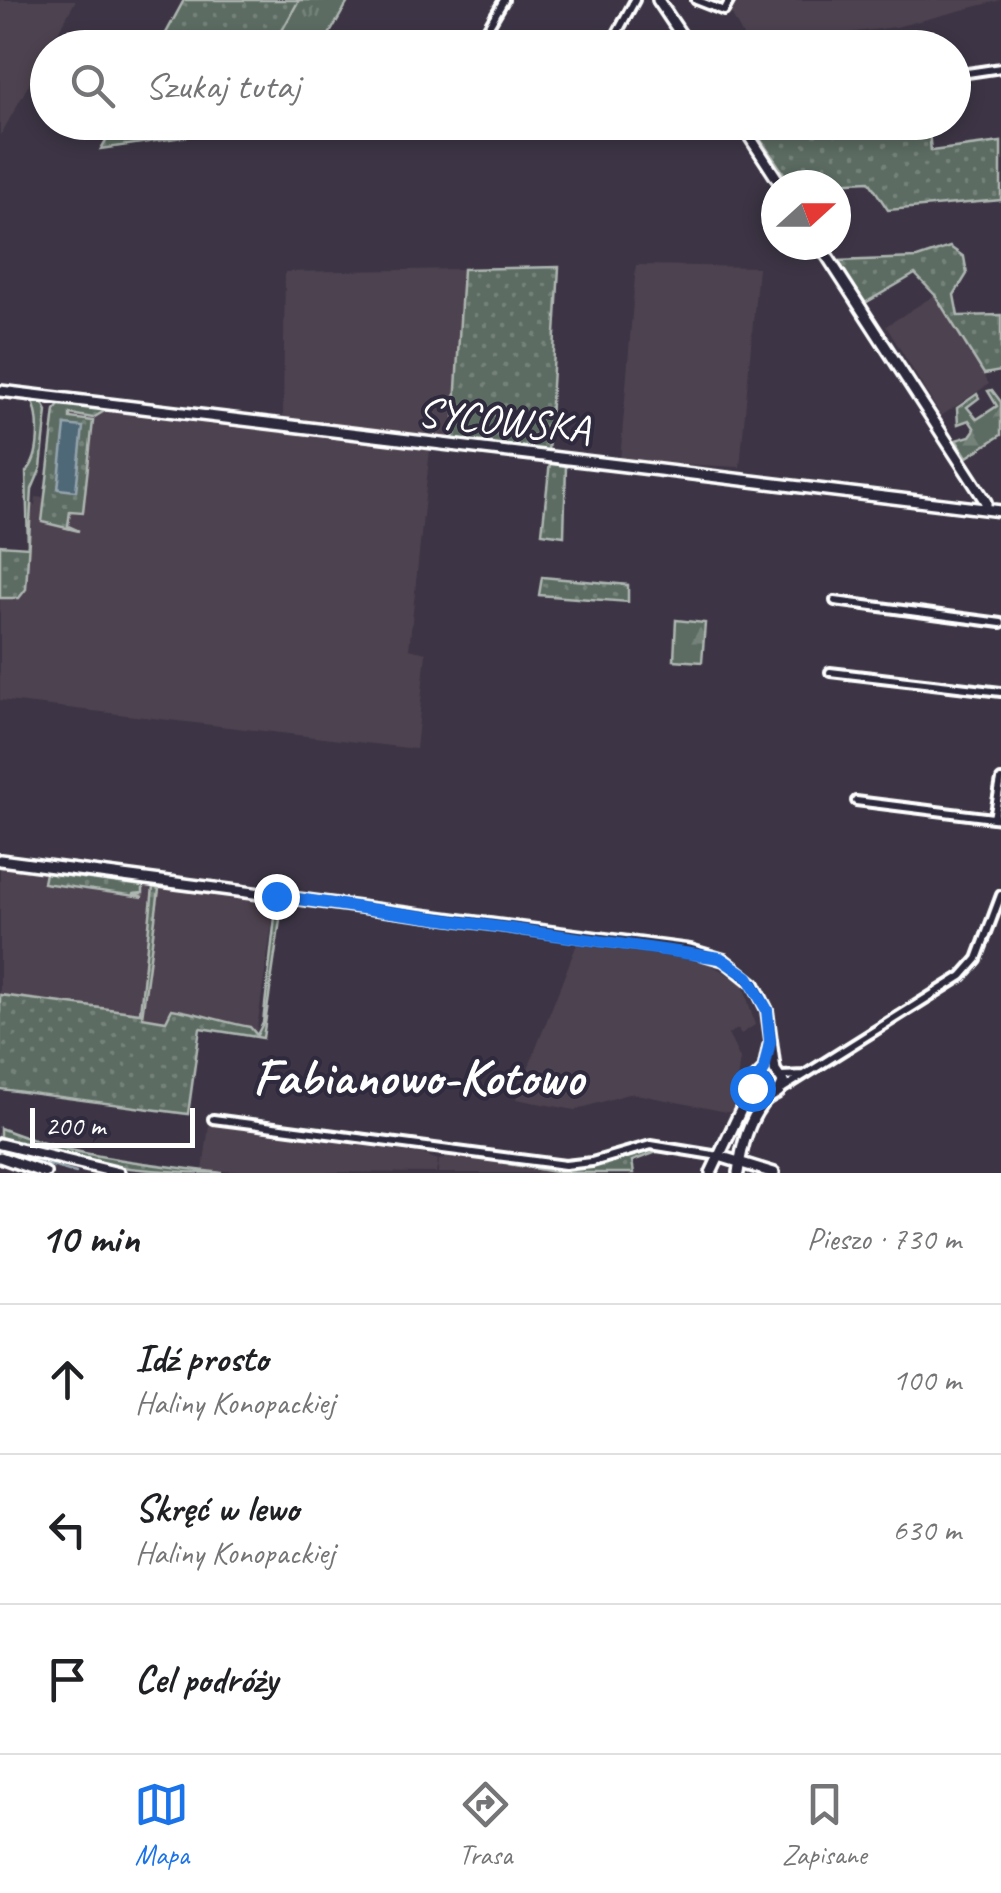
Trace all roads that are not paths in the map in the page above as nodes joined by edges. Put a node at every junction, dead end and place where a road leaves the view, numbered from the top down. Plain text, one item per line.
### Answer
1 (504, 0) edge
2 (635, 0) edge
3 (658, 0) edge
4 (696, 0) edge
5 (730, 0) edge
6 (486, 30) edge
7 (619, 30) edge
8 (678, 30) edge
9 (1001, 68) edge
10 (971, 72) edge
11 (752, 140) edge
12 (771, 170) edge
13 (830, 260) edge
14 (0, 391) edge
15 (986, 509) junction
16 (1001, 511) edge
17 (835, 601) dead end
18 (1001, 623) edge
19 (830, 672) dead end
20 (1001, 692) edge
21 (1001, 780) edge
22 (856, 800) dead end
23 (997, 819) edge
24 (0, 860) edge
25 (1001, 898) edge
26 (774, 1072) junction
27 (805, 1075) junction
28 (755, 1084) junction
29 (782, 1089) junction
30 (768, 1098) junction
31 (213, 1119) dead end
32 (0, 1144) edge
33 (703, 1154) junction
34 (720, 1156) junction
35 (0, 1157) edge
36 (741, 1168) edge
37 (712, 1171) edge
38 (45, 1173) edge
39 (119, 1173) edge
40 (774, 1173) edge

1 - 6 street
2 - 7 street
3 - 8 street
4 - 5 street
9 - 10 street
11 - 12 street
13 - 15 street
14 - 15 street, SYCOWSKA
15 - 16 street, SYCOWSKA
17 - 18 street
19 - 20 street
21 - 23 street
22 - 23 street
24 - 26 street
25 - 27 street
26 - 27 street
26 - 28 street
26 - 29 street
27 - 29 street
28 - 30 street
28 - 34 street
29 - 30 street
30 - 36 street
31 - 33 street
32 - 39 street
33 - 34 street
33 - 37 street
34 - 36 street
34 - 37 street
35 - 38 street
36 - 40 street

